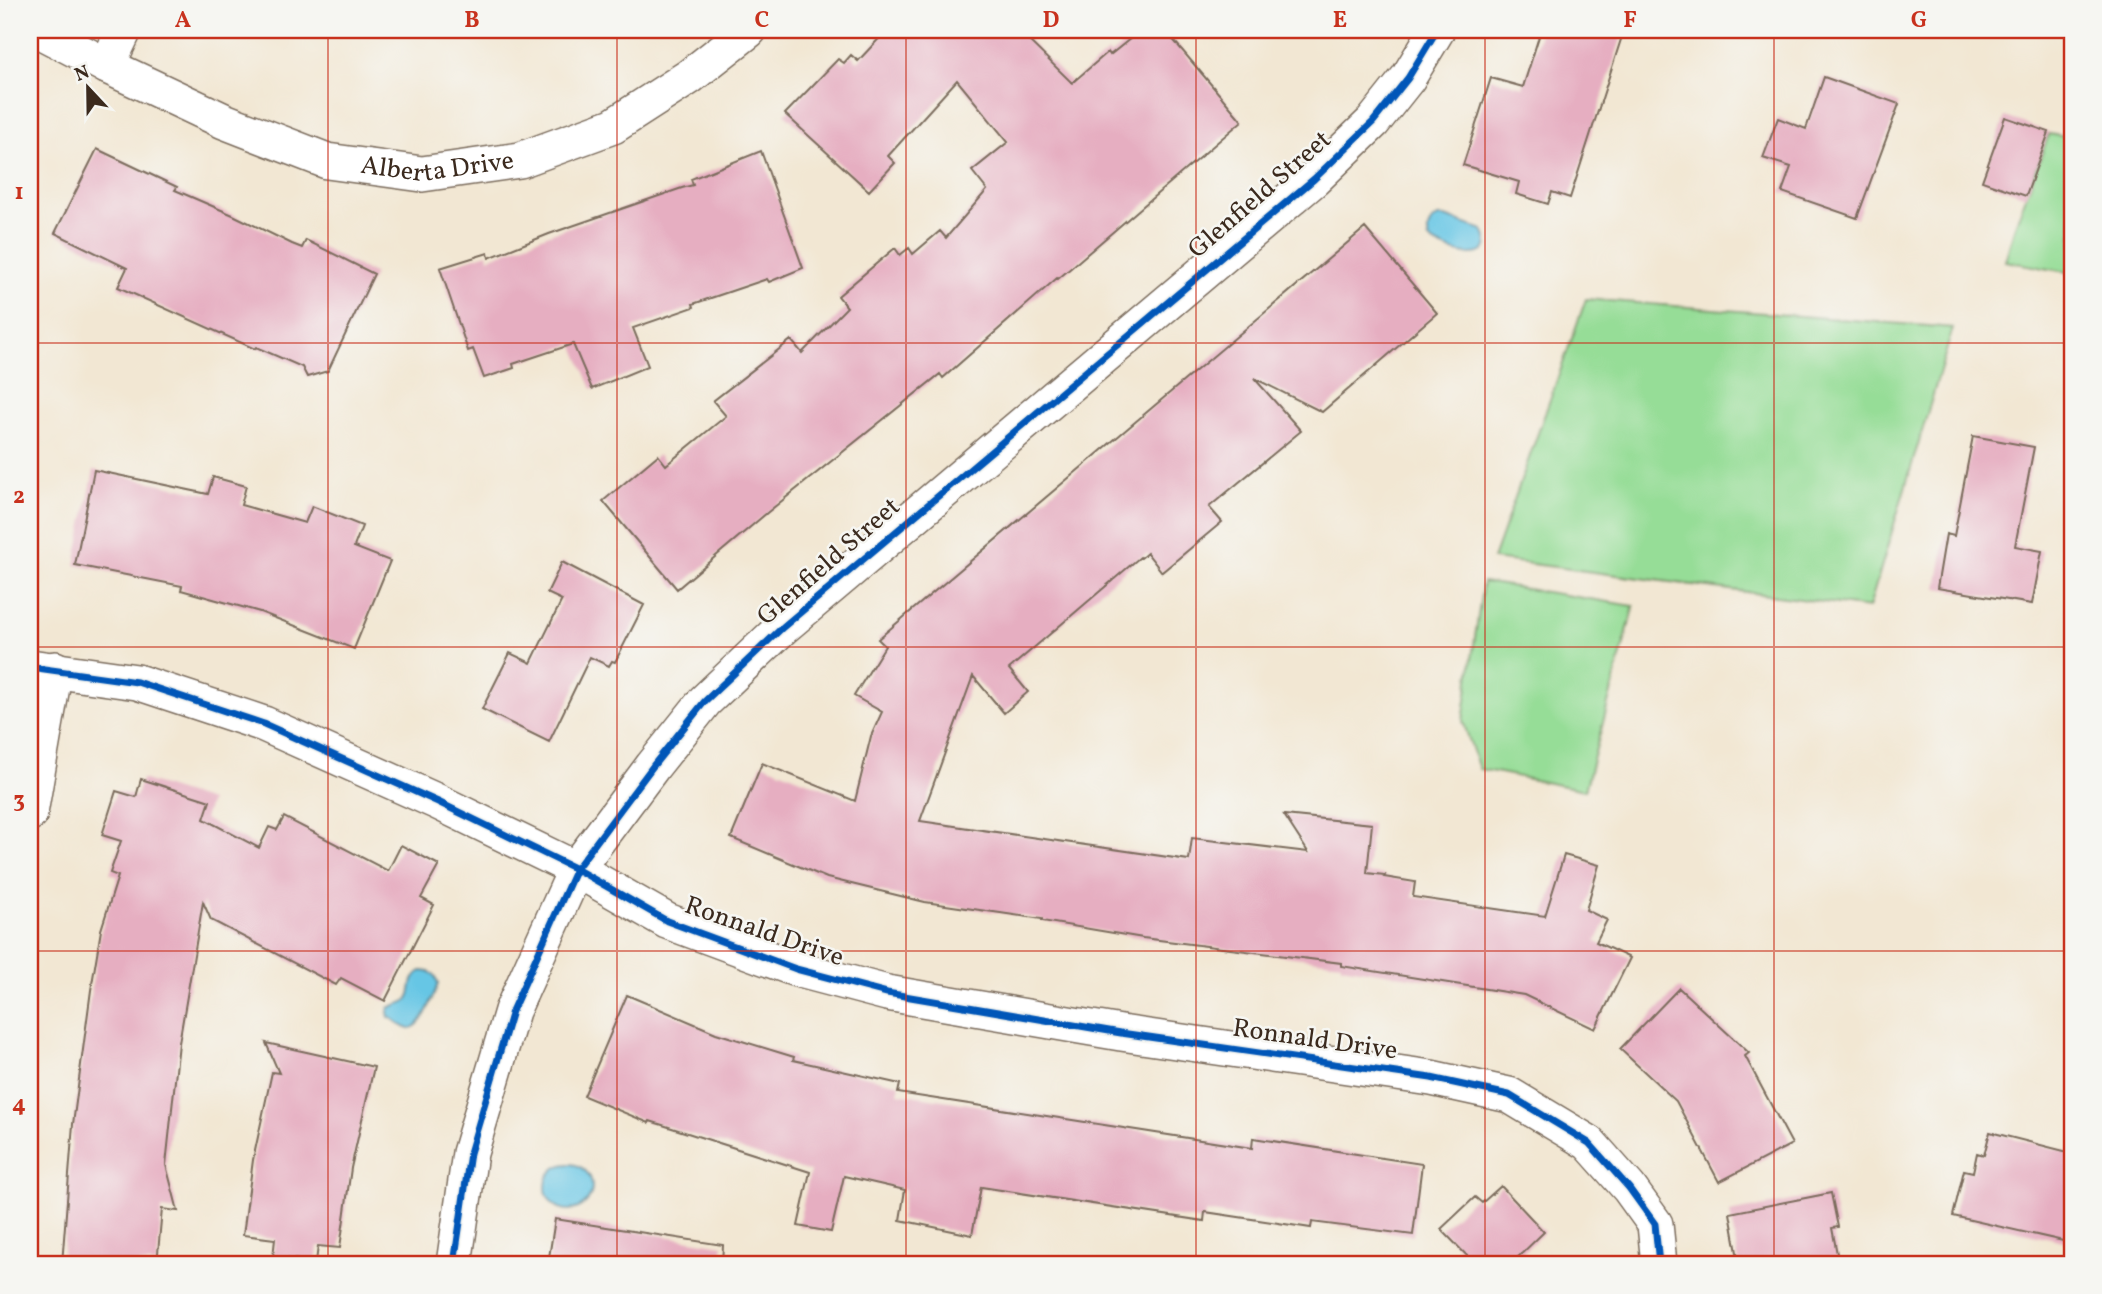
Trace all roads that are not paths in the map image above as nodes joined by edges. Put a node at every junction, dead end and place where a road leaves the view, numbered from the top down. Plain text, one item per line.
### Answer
1 (38, 30) edge
2 (124, 30) edge
3 (749, 30) edge
4 (1437, 30) edge
5 (107, 66) junction
6 (43, 668) edge
7 (30, 813) edge
8 (576, 869) junction
9 (454, 1264) edge
10 (1659, 1264) edge

1 - 5 street, Alberta Drive
2 - 5 street
3 - 5 street, Alberta Drive
4 - 8 street, Glenfield Street
6 - 7 street
6 - 8 street, Ronnald Drive
8 - 9 street, Glenfield Street
8 - 10 street, Ronnald Drive

